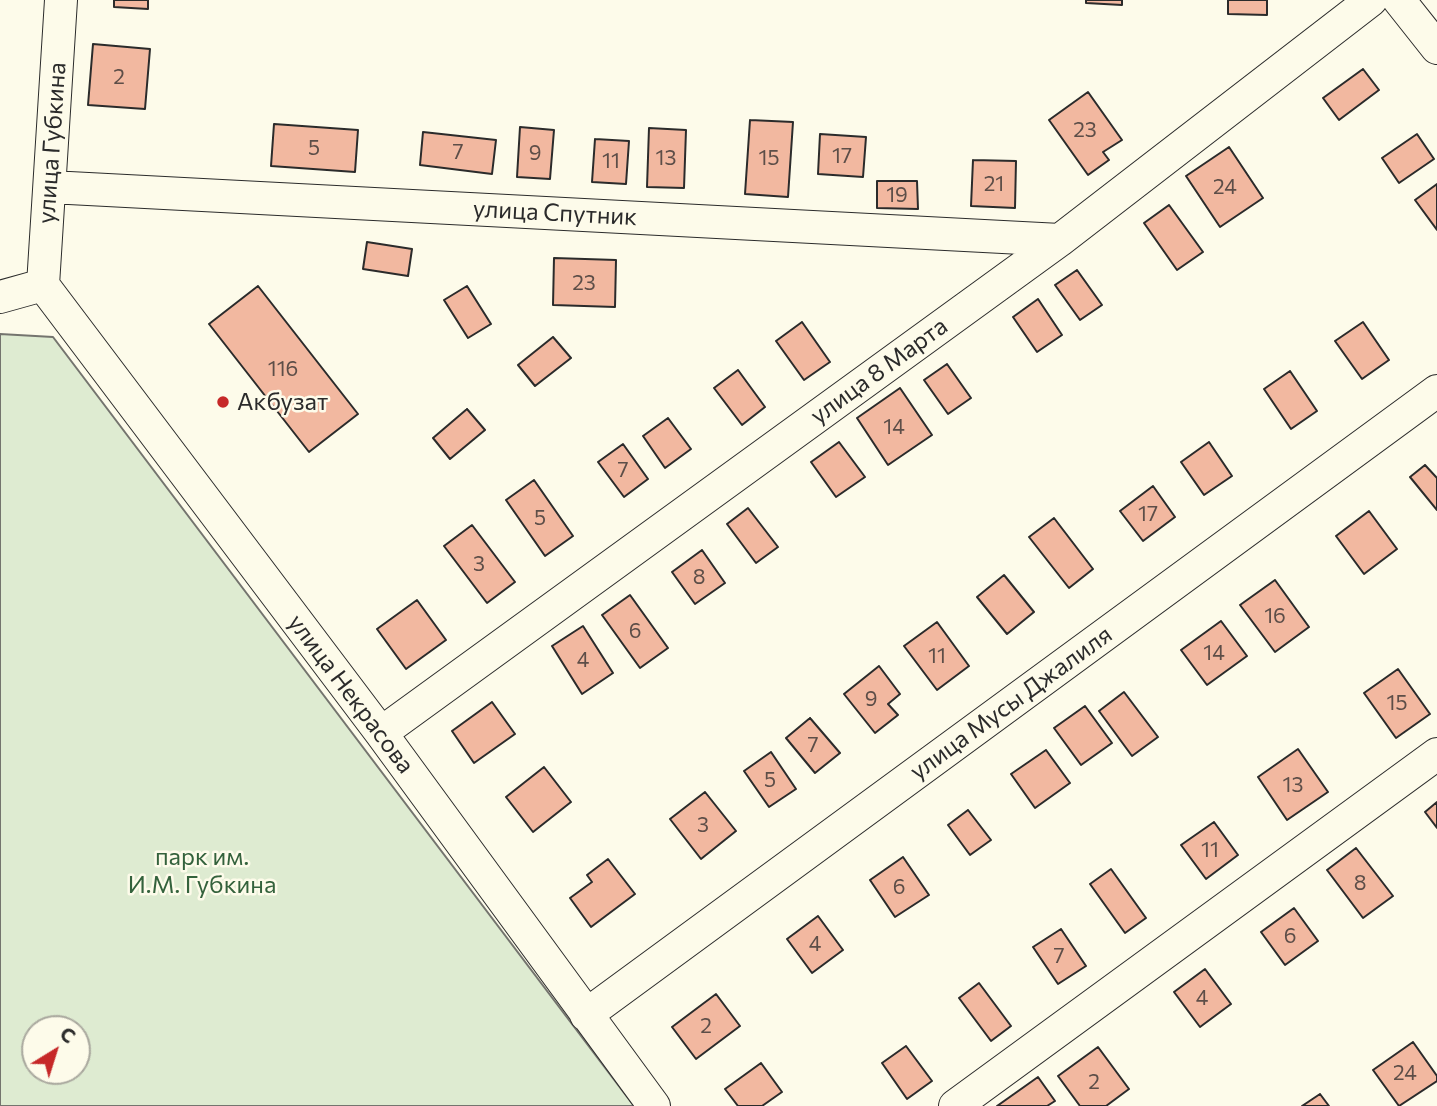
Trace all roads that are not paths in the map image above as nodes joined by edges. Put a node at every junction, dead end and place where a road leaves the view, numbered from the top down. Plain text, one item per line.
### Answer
1 (61, 0) edge
2 (1371, 0) edge
3 (1399, 0) edge
4 (1437, 48) edge
5 (50, 187) junction
6 (1060, 240) junction
7 (43, 285) junction
8 (0, 297) edge
9 (1437, 391) edge
10 (381, 733) junction
11 (1437, 754) edge
12 (586, 1015) junction
13 (654, 1106) edge
14 (955, 1106) edge

1 - 5 street, улица Губкина
2 - 6 street, улица 8 Марта
3 - 4 street
5 - 6 street, улица Спутник
5 - 7 street, улица Губкина
6 - 10 street, улица 8 Марта
7 - 8 street
7 - 10 street, улица Некрасова
9 - 12 street, улица Мусы Джалиля
10 - 12 street, улица Некрасова
11 - 14 street
12 - 13 street, улица Некрасова

